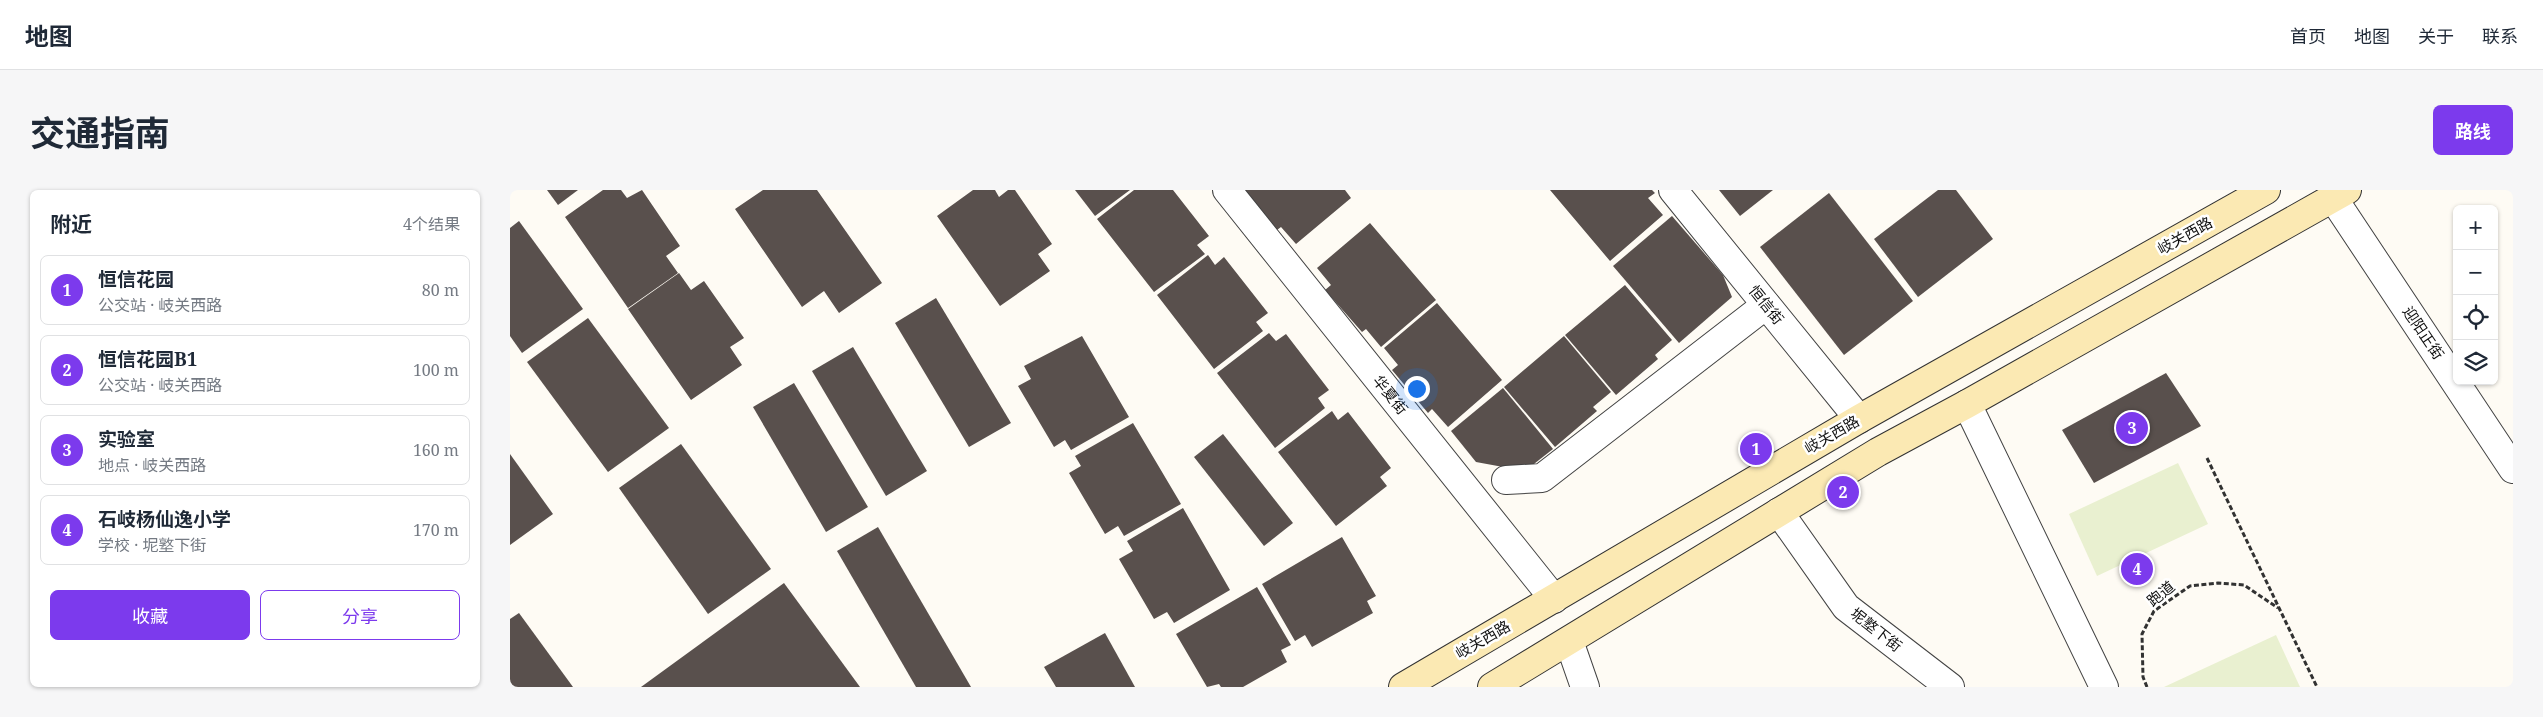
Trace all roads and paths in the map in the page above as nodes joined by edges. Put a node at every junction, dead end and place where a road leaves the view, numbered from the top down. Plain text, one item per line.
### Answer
1 (1226, 190) edge
2 (1673, 190) edge
3 (2266, 190) edge
4 (2340, 194) edge
5 (1766, 305) junction
6 (1967, 404) junction
7 (1859, 419) junction
8 (2207, 458) dead end
9 (2513, 469) edge
10 (1506, 480) dead end
11 (1780, 512) junction
12 (1554, 599) junction
13 (2279, 609) junction
14 (1569, 641) junction
15 (1403, 687) edge
16 (1492, 687) edge
17 (1584, 687) edge
18 (1950, 687) edge
19 (2104, 687) edge
20 (2147, 687) edge
21 (2317, 687) edge

1 - 12 street, 华夏街
2 - 5 street, 恒信街
3 - 7 main road, 岐关西路
4 - 6 main road
4 - 9 street, 迎阳正街
5 - 7 street, 恒信街
5 - 10 street
6 - 11 main road
6 - 19 street
7 - 12 main road, 岐关西路
8 - 13 path, 跑道
11 - 14 main road
11 - 18 street, 坭墪下街
12 - 15 main road, 岐关西路
13 - 20 path, 跑道
13 - 21 path, 跑道
14 - 16 main road
14 - 17 street

